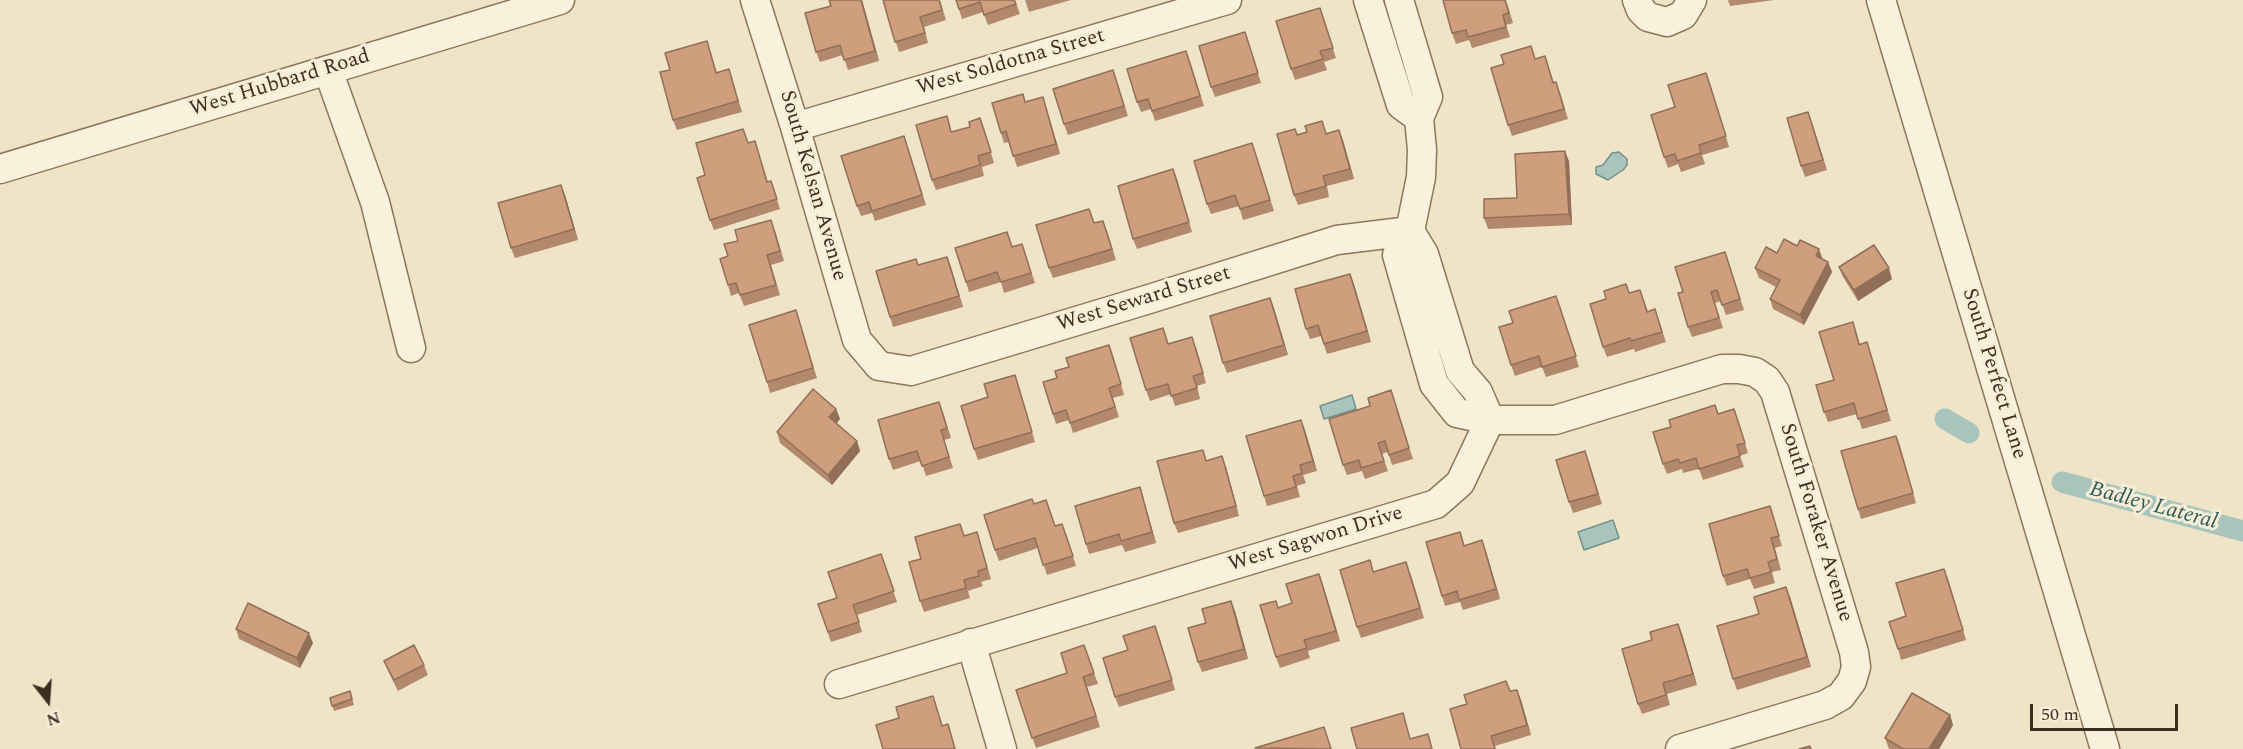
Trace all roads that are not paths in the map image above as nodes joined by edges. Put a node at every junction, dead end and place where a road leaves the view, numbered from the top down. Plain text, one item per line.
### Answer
1 (560, 0) edge
2 (755, 0) edge
3 (1227, 0) edge
4 (1368, 0) edge
5 (1399, 0) edge
6 (1637, 0) edge
7 (1692, 0) edge
8 (1881, 0) edge
9 (328, 70) junction
10 (1419, 118) junction
11 (795, 127) junction
12 (0, 169) edge
13 (1410, 231) junction
14 (411, 348) dead end
15 (879, 366) joint
16 (1490, 420) junction
17 (971, 643) junction
18 (839, 684) dead end
19 (1002, 749) edge
20 (1680, 749) edge
21 (2105, 749) edge

1 - 9 street, West Hubbard Road
2 - 11 street, South Kelsan Avenue
3 - 11 street, West Soldotna Street
4 - 10 street
5 - 10 street
6 - 7 street
8 - 21 street, South Perfect Lane
9 - 12 street, West Hubbard Road
9 - 14 street
10 - 13 street
11 - 15 street, South Kelsan Avenue
13 - 15 street, West Seward Street
13 - 16 street
16 - 17 street, West Sagwon Drive
16 - 20 street, South Foraker Avenue
17 - 18 street, West Sagwon Drive
17 - 19 street

